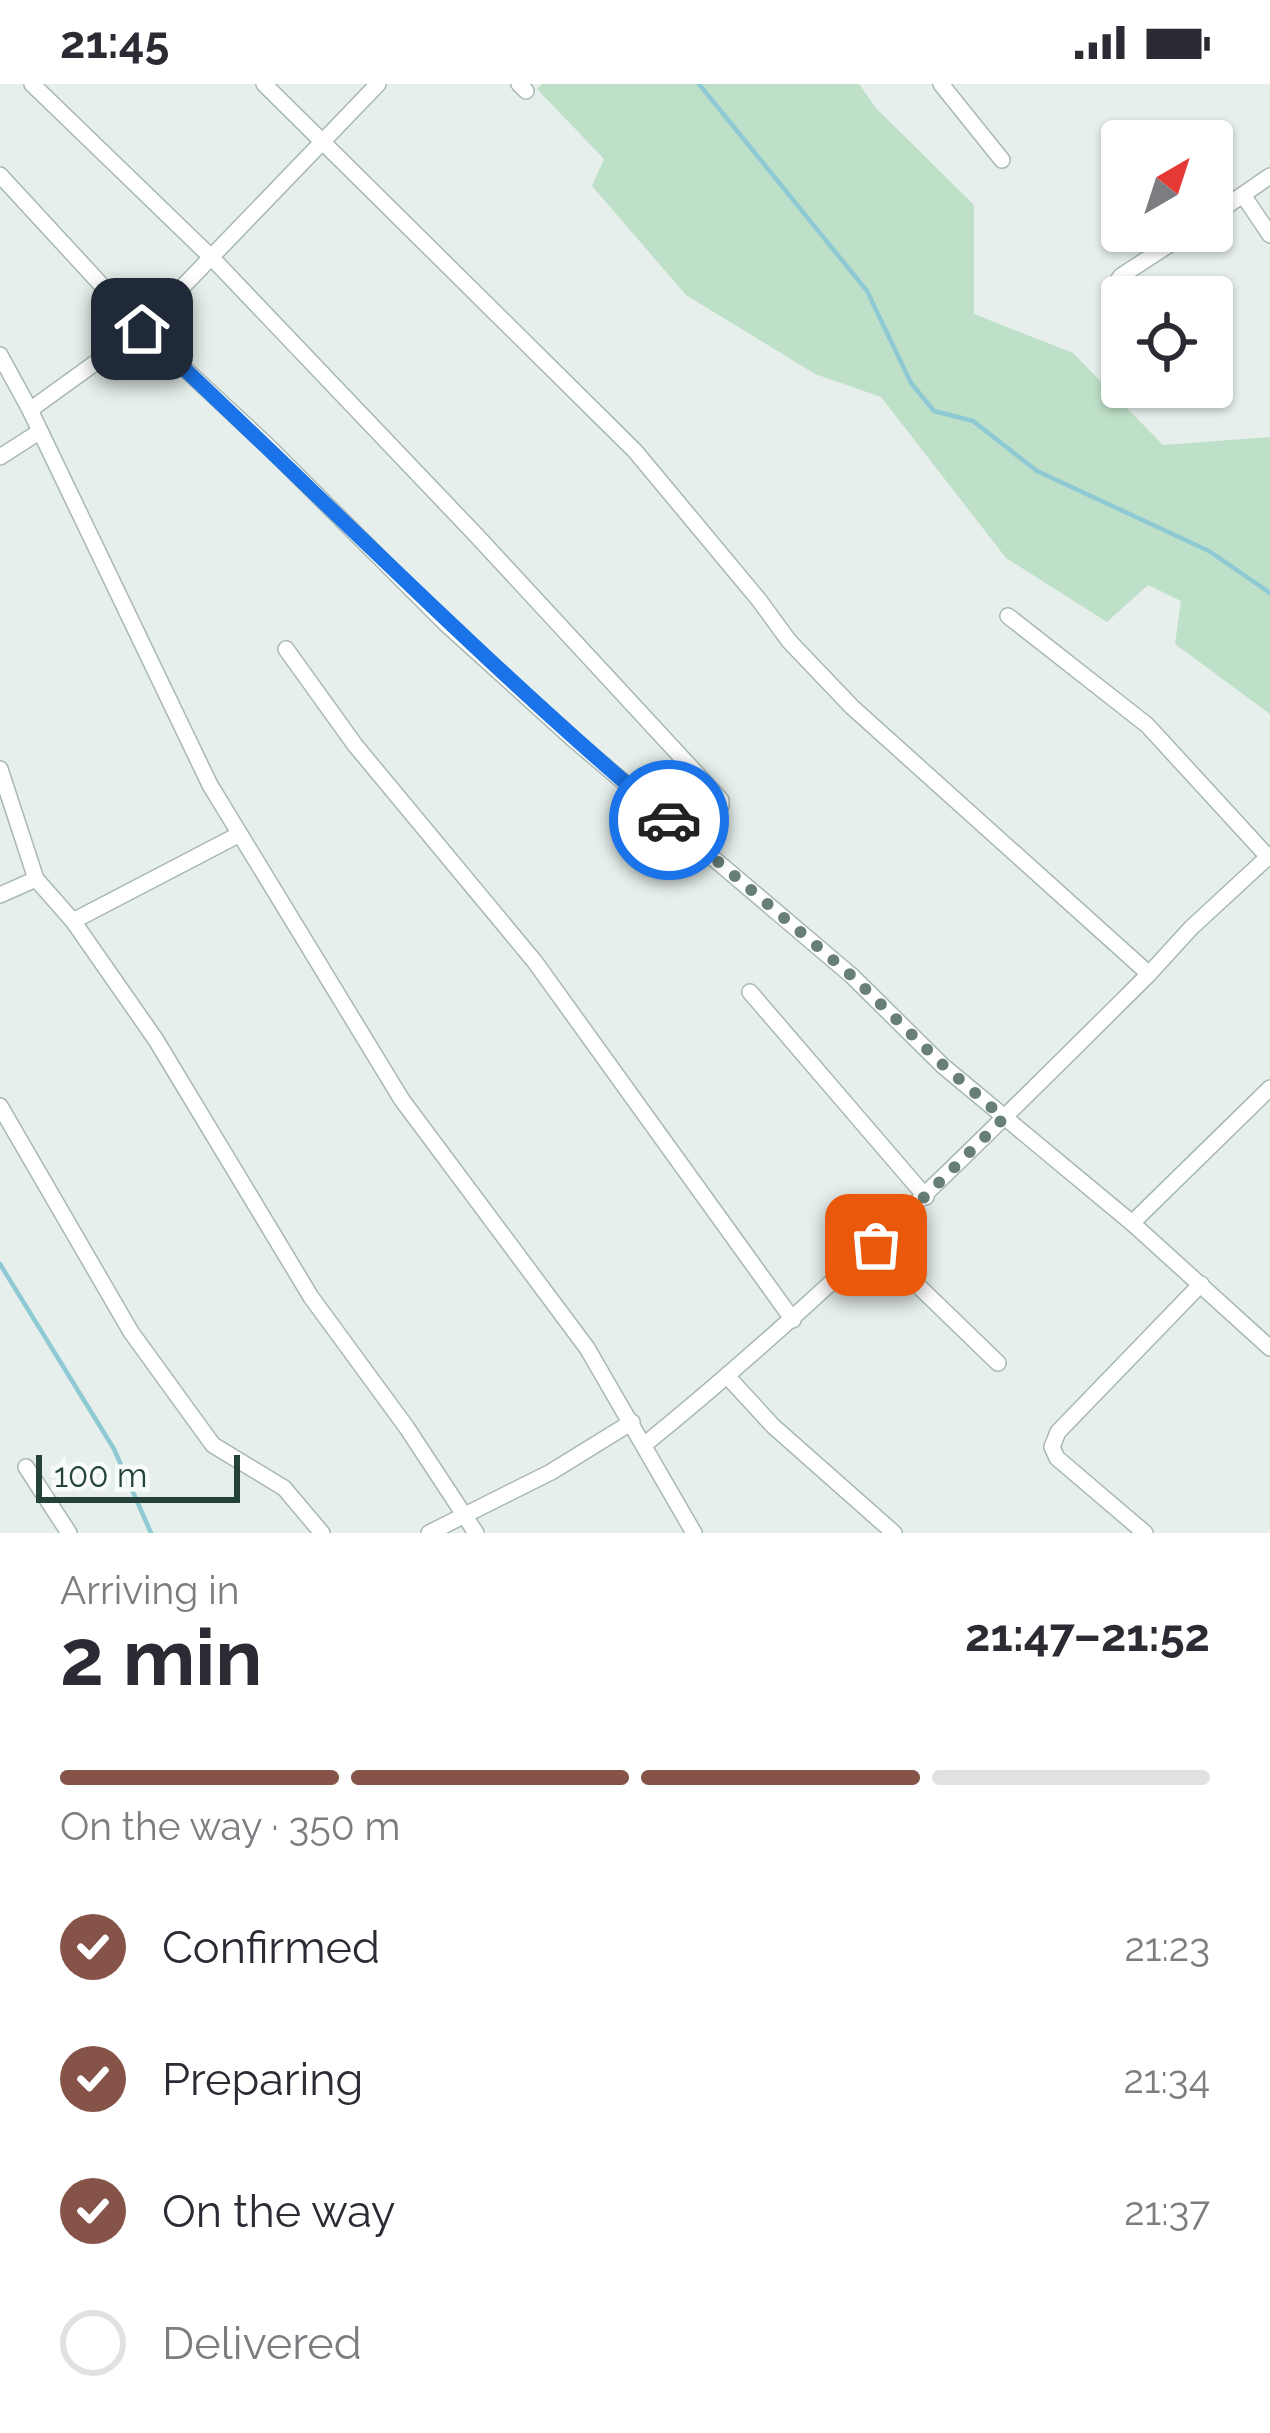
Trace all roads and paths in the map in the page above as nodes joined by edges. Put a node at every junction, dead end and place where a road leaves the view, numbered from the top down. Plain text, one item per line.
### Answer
1 (32, 84) edge
2 (264, 84) edge
3 (378, 84) edge
4 (941, 84) edge
5 (322, 143) junction
6 (1002, 160) dead end
7 (0, 175) edge
8 (1270, 176) edge
9 (1244, 195) junction
10 (1233, 202) edge
11 (1270, 235) edge
12 (1158, 252) edge
13 (213, 260) junction
14 (1121, 276) edge
15 (142, 329) junction
16 (0, 355) edge
17 (31, 410) junction
18 (39, 432) junction
19 (0, 457) edge
20 (1008, 616) dead end
21 (286, 649) dead end
22 (0, 769) edge
23 (238, 835) junction
24 (692, 839) junction
25 (1269, 857) edge
26 (36, 880) junction
27 (0, 895) edge
28 (73, 921) junction
29 (1149, 974) junction
30 (750, 992) dead end
31 (1270, 1088) edge
32 (0, 1106) edge
33 (1004, 1118) junction
34 (926, 1196) junction
35 (1132, 1223) junction
36 (876, 1245) junction
37 (1201, 1284) junction
38 (793, 1320) junction
39 (1268, 1339) edge
40 (998, 1364) dead end
41 (728, 1377) junction
42 (632, 1422) junction
43 (644, 1445) junction
44 (26, 1467) dead end
45 (467, 1515) junction
46 (69, 1533) edge
47 (322, 1533) edge
48 (429, 1533) edge
49 (476, 1533) edge
50 (694, 1533) edge
51 (894, 1533) edge
52 (1144, 1533) edge

1 - 13 street
2 - 5 street
3 - 5 street
4 - 6 street
5 - 13 street
5 - 29 street
7 - 15 street
8 - 9 street
9 - 10 street
9 - 11 street
12 - 14 street
13 - 15 street
13 - 24 street
15 - 17 street
15 - 24 street
16 - 17 street
17 - 18 street
18 - 19 street
18 - 23 street
20 - 25 street
21 - 38 street
22 - 26 street
23 - 28 street
23 - 42 street
24 - 33 street
25 - 29 street
26 - 27 street
26 - 28 street
28 - 45 street
29 - 33 street
30 - 34 street
31 - 35 street
32 - 47 street
33 - 34 street
33 - 35 street
34 - 36 street
35 - 37 street
36 - 38 street
36 - 40 street
37 - 39 street
37 - 52 street
38 - 41 street
41 - 43 street
41 - 51 street
42 - 43 street
42 - 45 street
43 - 50 street
44 - 46 street
45 - 48 street
45 - 49 street

